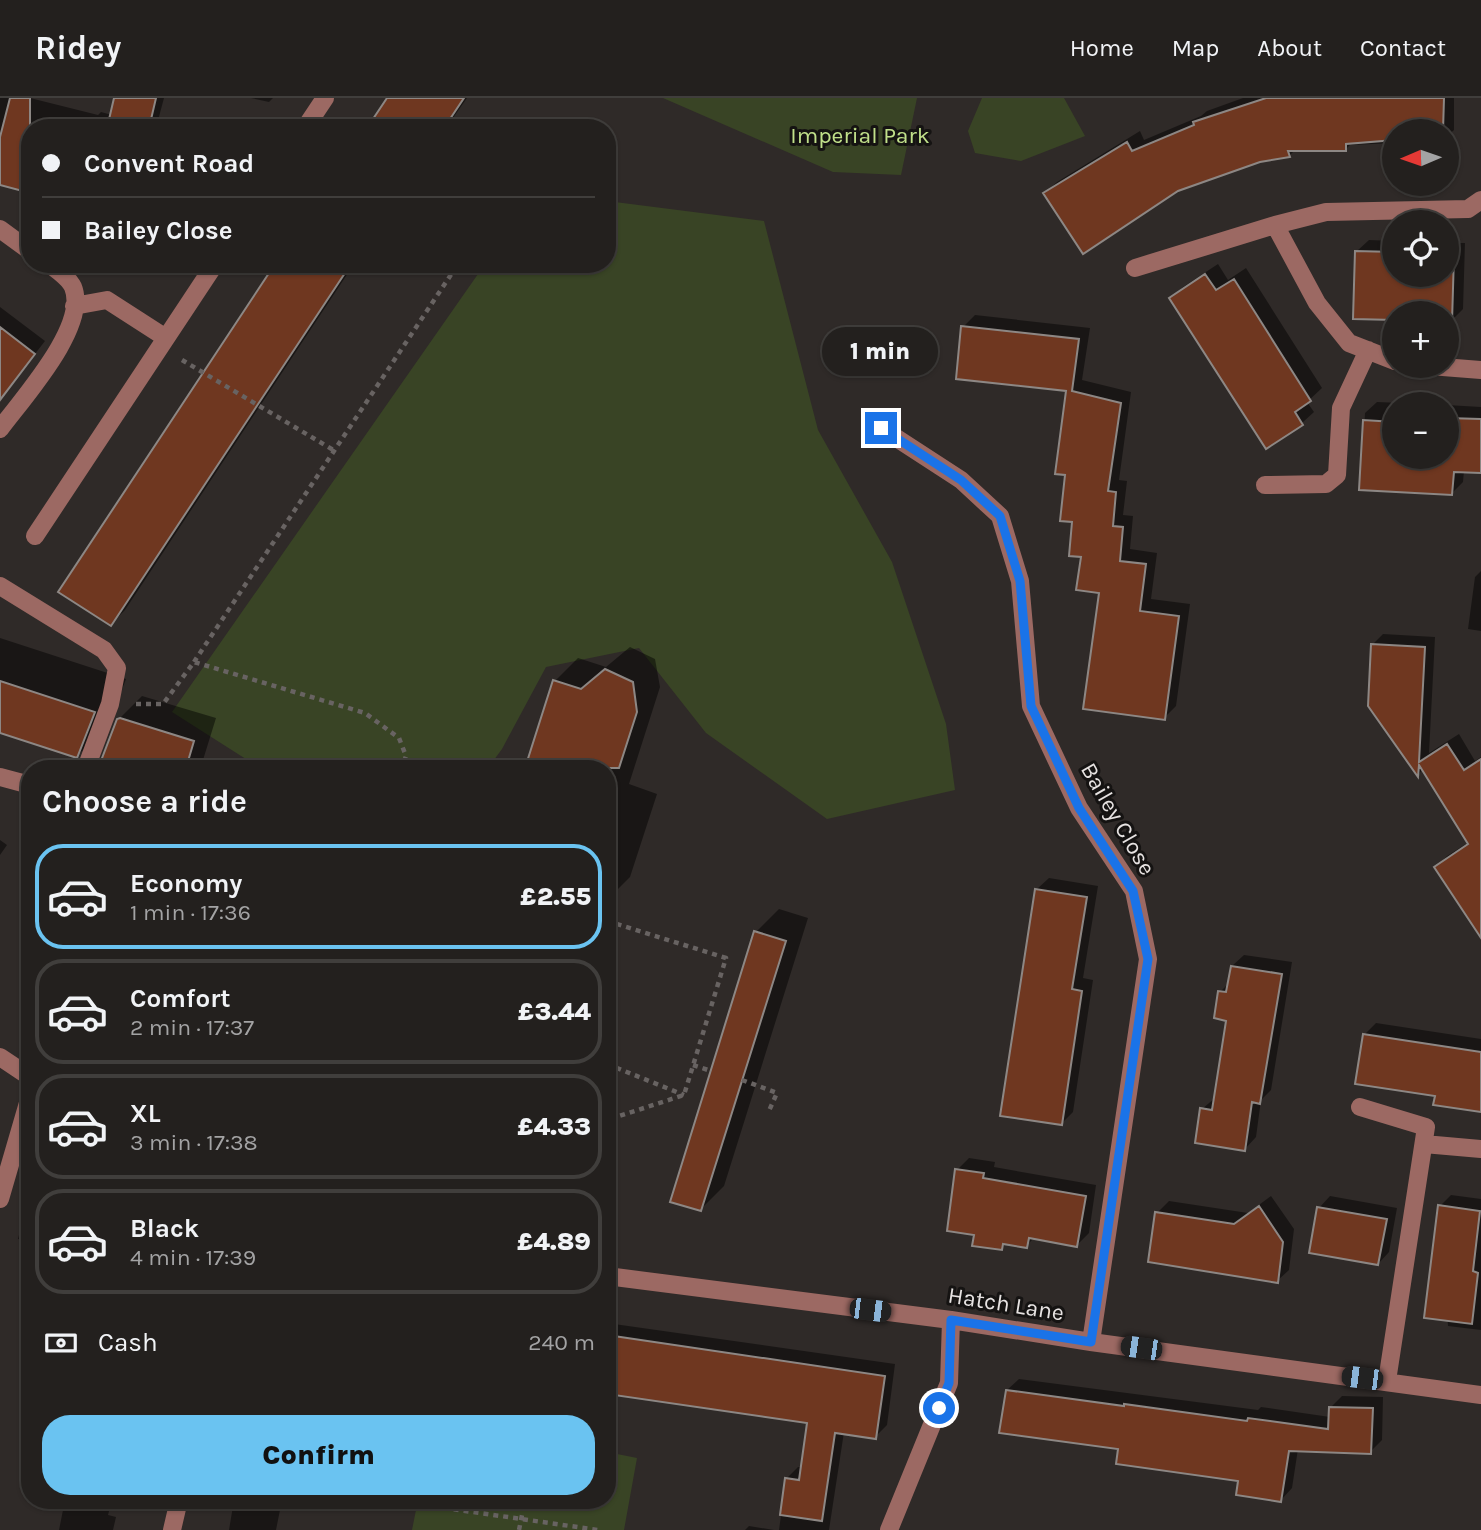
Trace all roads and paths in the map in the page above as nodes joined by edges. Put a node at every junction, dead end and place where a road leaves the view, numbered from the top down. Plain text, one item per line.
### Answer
1 (325, 98) edge
2 (311, 119) edge
3 (1481, 200) edge
4 (1275, 225) junction
5 (0, 229) edge
6 (21, 244) edge
7 (1135, 268) dead end
8 (61, 273) edge
9 (209, 273) edge
10 (452, 273) edge
11 (75, 306) junction
12 (163, 342) junction
13 (1368, 351) junction
14 (1382, 356) edge
15 (1459, 368) edge
16 (1481, 370) edge
17 (881, 428) dead end
18 (0, 429) edge
19 (335, 451) junction
20 (1265, 485) dead end
21 (35, 536) dead end
22 (0, 586) edge
23 (194, 662) junction
24 (110, 704) junction
25 (89, 760) edge
26 (405, 760) edge
27 (0, 777) edge
28 (21, 783) edge
29 (616, 924) edge
30 (0, 1057) edge
31 (693, 1065) junction
32 (616, 1068) edge
33 (21, 1071) edge
34 (711, 1071) dead end
35 (742, 1080) dead end
36 (684, 1095) junction
37 (1360, 1107) dead end
38 (768, 1113) dead end
39 (616, 1118) edge
40 (21, 1127) edge
41 (1425, 1135) junction
42 (1481, 1149) edge
43 (0, 1199) edge
44 (616, 1277) edge
45 (951, 1320) junction
46 (1091, 1342) junction
47 (1387, 1381) junction
48 (1481, 1395) edge
49 (178, 1509) edge
50 (452, 1509) edge
51 (523, 1509) edge
52 (521, 1519) junction
53 (172, 1530) edge
54 (519, 1530) edge
55 (598, 1530) edge
56 (889, 1530) edge

1 - 2 street
3 - 4 street
4 - 7 street
4 - 13 street
5 - 6 street
8 - 11 street
9 - 12 street
10 - 19 path
11 - 12 street
11 - 18 street
12 - 19 path
12 - 21 street
13 - 14 street
13 - 20 street
15 - 16 street
17 - 46 street, Bailey Close
19 - 23 path
22 - 24 street
23 - 24 path
23 - 26 path
24 - 25 street
27 - 28 street
29 - 31 path
30 - 33 street
31 - 34 path
31 - 36 path
32 - 36 path
35 - 38 path
36 - 39 path
37 - 41 street
40 - 43 street
41 - 42 street
41 - 47 street
44 - 45 street, Hatch Lane
45 - 46 street, Hatch Lane
45 - 56 street
46 - 47 street, Hatch Lane
47 - 48 street, Hatch Lane
49 - 53 street
50 - 52 path
51 - 52 path
52 - 54 path
52 - 55 path

